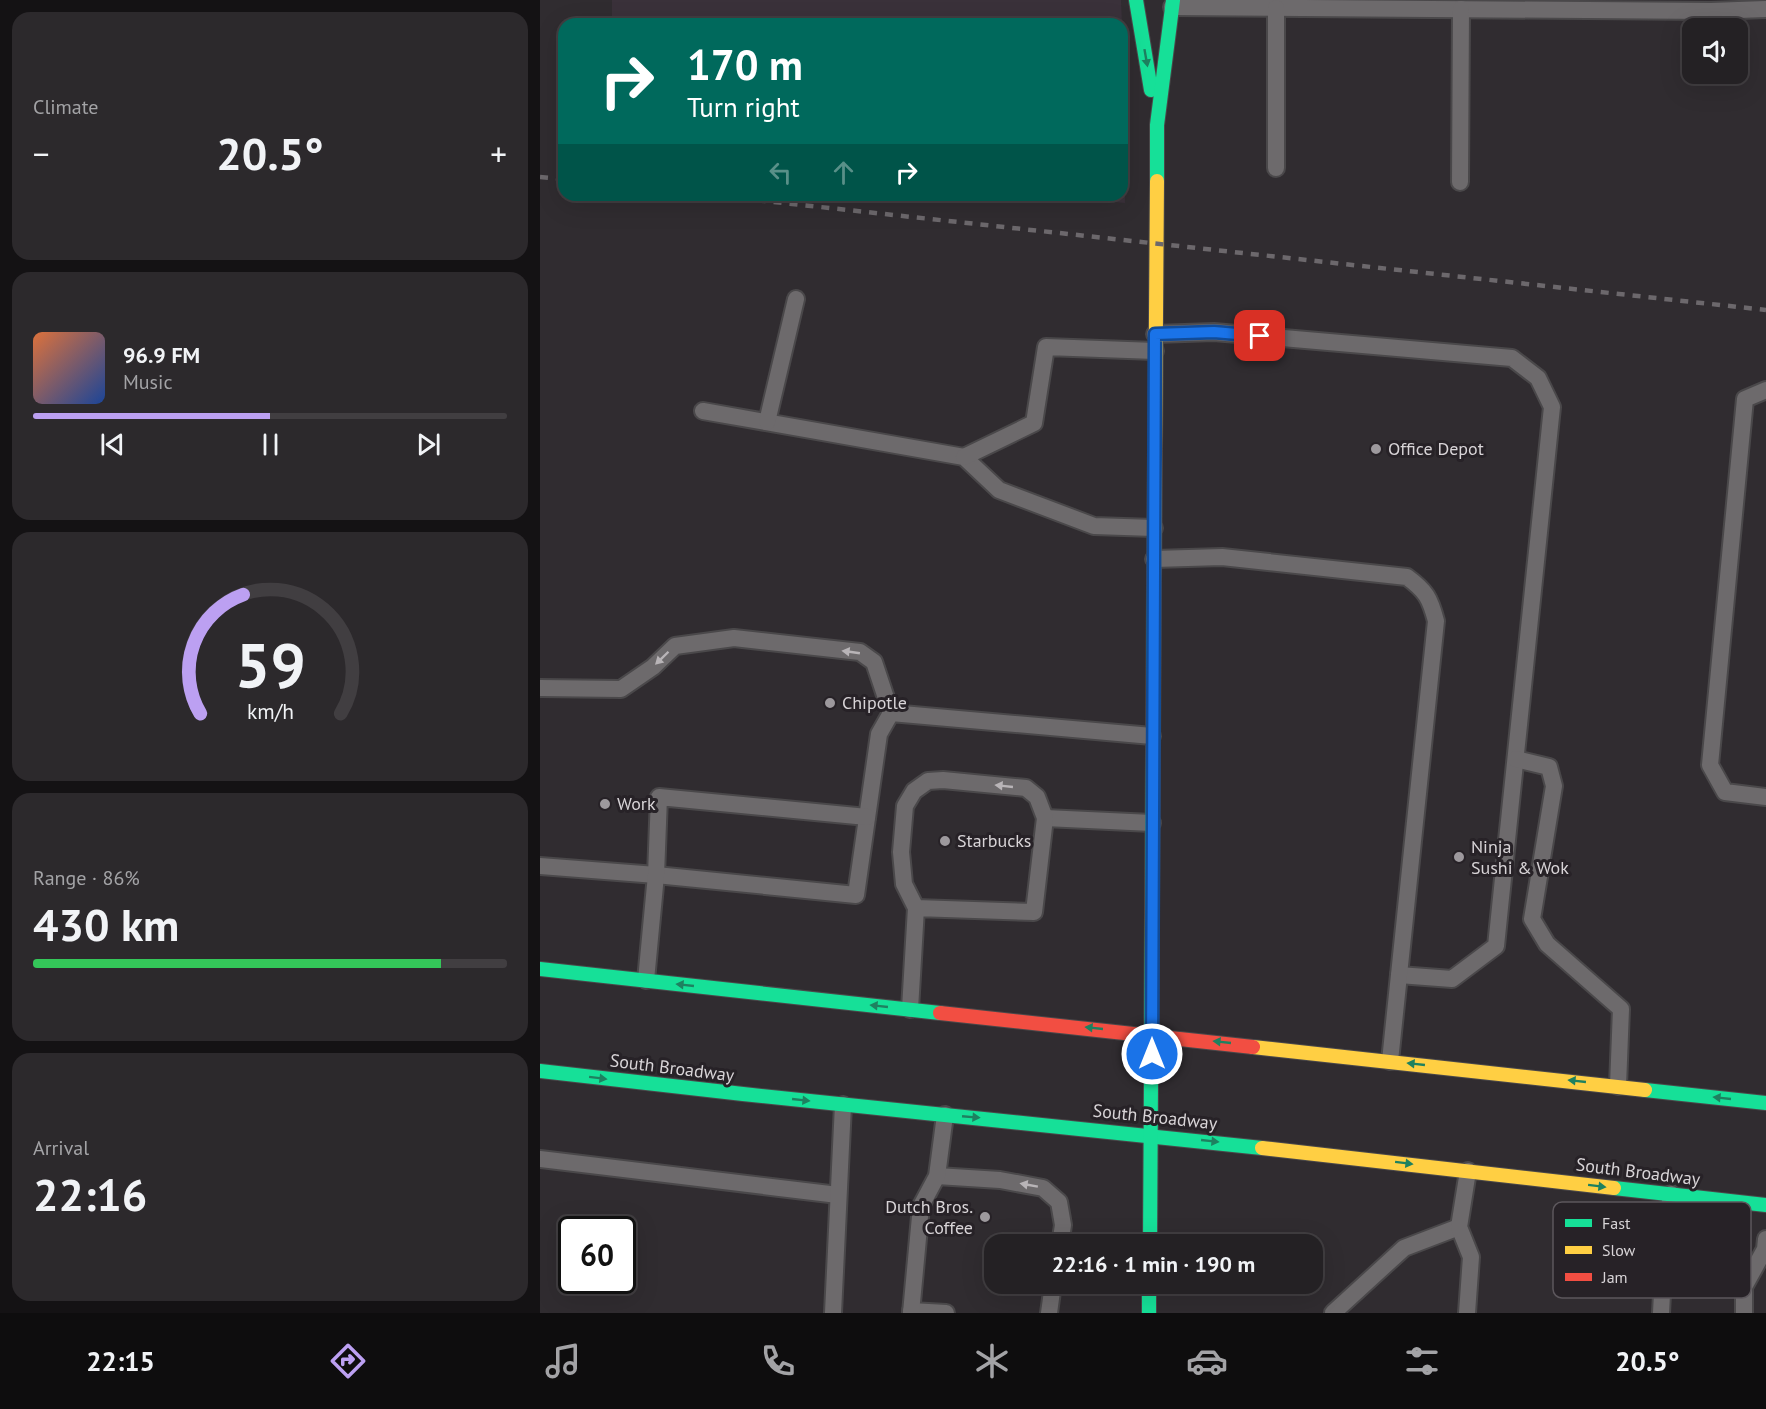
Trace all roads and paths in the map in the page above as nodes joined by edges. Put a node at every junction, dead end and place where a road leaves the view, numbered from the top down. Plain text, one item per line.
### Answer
1 (1136, 0) edge
2 (1172, 4) edge
3 (1276, 8) junction
4 (1461, 9) junction
5 (1766, 9) edge
6 (1157, 125) junction
7 (1276, 168) dead end
8 (1460, 182) dead end
9 (796, 299) dead end
10 (1155, 342) junction
11 (1766, 390) edge
12 (703, 411) dead end
13 (767, 422) junction
14 (964, 457) junction
15 (1154, 528) junction
16 (1154, 559) junction
17 (540, 688) edge
18 (891, 713) junction
19 (1152, 736) junction
20 (1516, 759) junction
21 (1766, 796) edge
22 (867, 817) junction
23 (1045, 818) junction
24 (1152, 823) junction
25 (540, 866) edge
26 (656, 875) junction
27 (916, 908) junction
28 (540, 969) edge
29 (1399, 975) junction
30 (645, 980) junction
31 (910, 1009) junction
32 (1152, 1035) junction
33 (1390, 1061) junction
34 (540, 1071) edge
35 (1618, 1086) junction
36 (1766, 1103) edge
37 (843, 1105) junction
38 (945, 1115) junction
39 (1152, 1134) junction
40 (540, 1159) edge
41 (1468, 1171) junction
42 (938, 1176) junction
43 (1671, 1194) junction
44 (838, 1195) junction
45 (1670, 1202) edge
46 (1740, 1202) edge
47 (1751, 1203) edge
48 (1766, 1205) edge
49 (1458, 1227) junction
50 (1062, 1234) edge
51 (1150, 1234) edge
52 (1766, 1239) edge
53 (1751, 1274) edge
54 (1052, 1294) edge
55 (1149, 1294) edge
56 (1662, 1298) edge
57 (911, 1312) edge
58 (833, 1313) edge
59 (946, 1313) edge
60 (1049, 1313) edge
61 (1149, 1313) edge
62 (1332, 1313) edge
63 (1467, 1313) edge
64 (1661, 1313) edge

1 -> 6 main road
2 - 3 lane
2 - 6 main road
3 - 4 lane
3 - 7 lane
4 - 5 lane
4 - 8 lane
6 - 10 main road
9 - 13 lane
10 - 14 lane
10 - 15 main road
10 - 20 lane
11 - 21 lane
12 - 13 lane
13 - 14 lane
14 - 15 lane
15 - 16 main road
16 - 19 main road
16 - 29 lane
18 -> 17 lane
18 - 19 lane
18 - 22 lane
19 - 24 main road
20 - 29 lane
20 - 35 lane
22 - 26 lane
22 - 26 lane
23 - 24 lane
23 - 27 lane
23 -> 27 lane
24 - 32 main road
25 - 26 lane
26 - 30 lane
27 - 31 lane
28 - 30 main road
29 - 33 lane
31 -> 30 main road
32 -> 31 main road
33 -> 32 main road
32 - 39 main road
35 -> 33 main road
34 -> 37 main road, South Broadway
36 -> 35 main road
37 - 38 main road, South Broadway
37 - 44 lane
38 -> 39 main road, South Broadway
38 - 42 lane
39 -> 41 main road, South Broadway
39 - 51 main road
40 - 44 lane
41 -> 43 main road, South Broadway
41 - 49 lane
50 -> 42 lane
42 - 57 lane
43 - 45 lane
43 - 46 main road, South Broadway
44 - 58 lane
47 - 48 main road, South Broadway
49 - 62 lane
49 - 63 lane
52 - 53 lane
54 - 60 lane
55 - 61 main road
56 - 64 lane
57 - 59 lane

